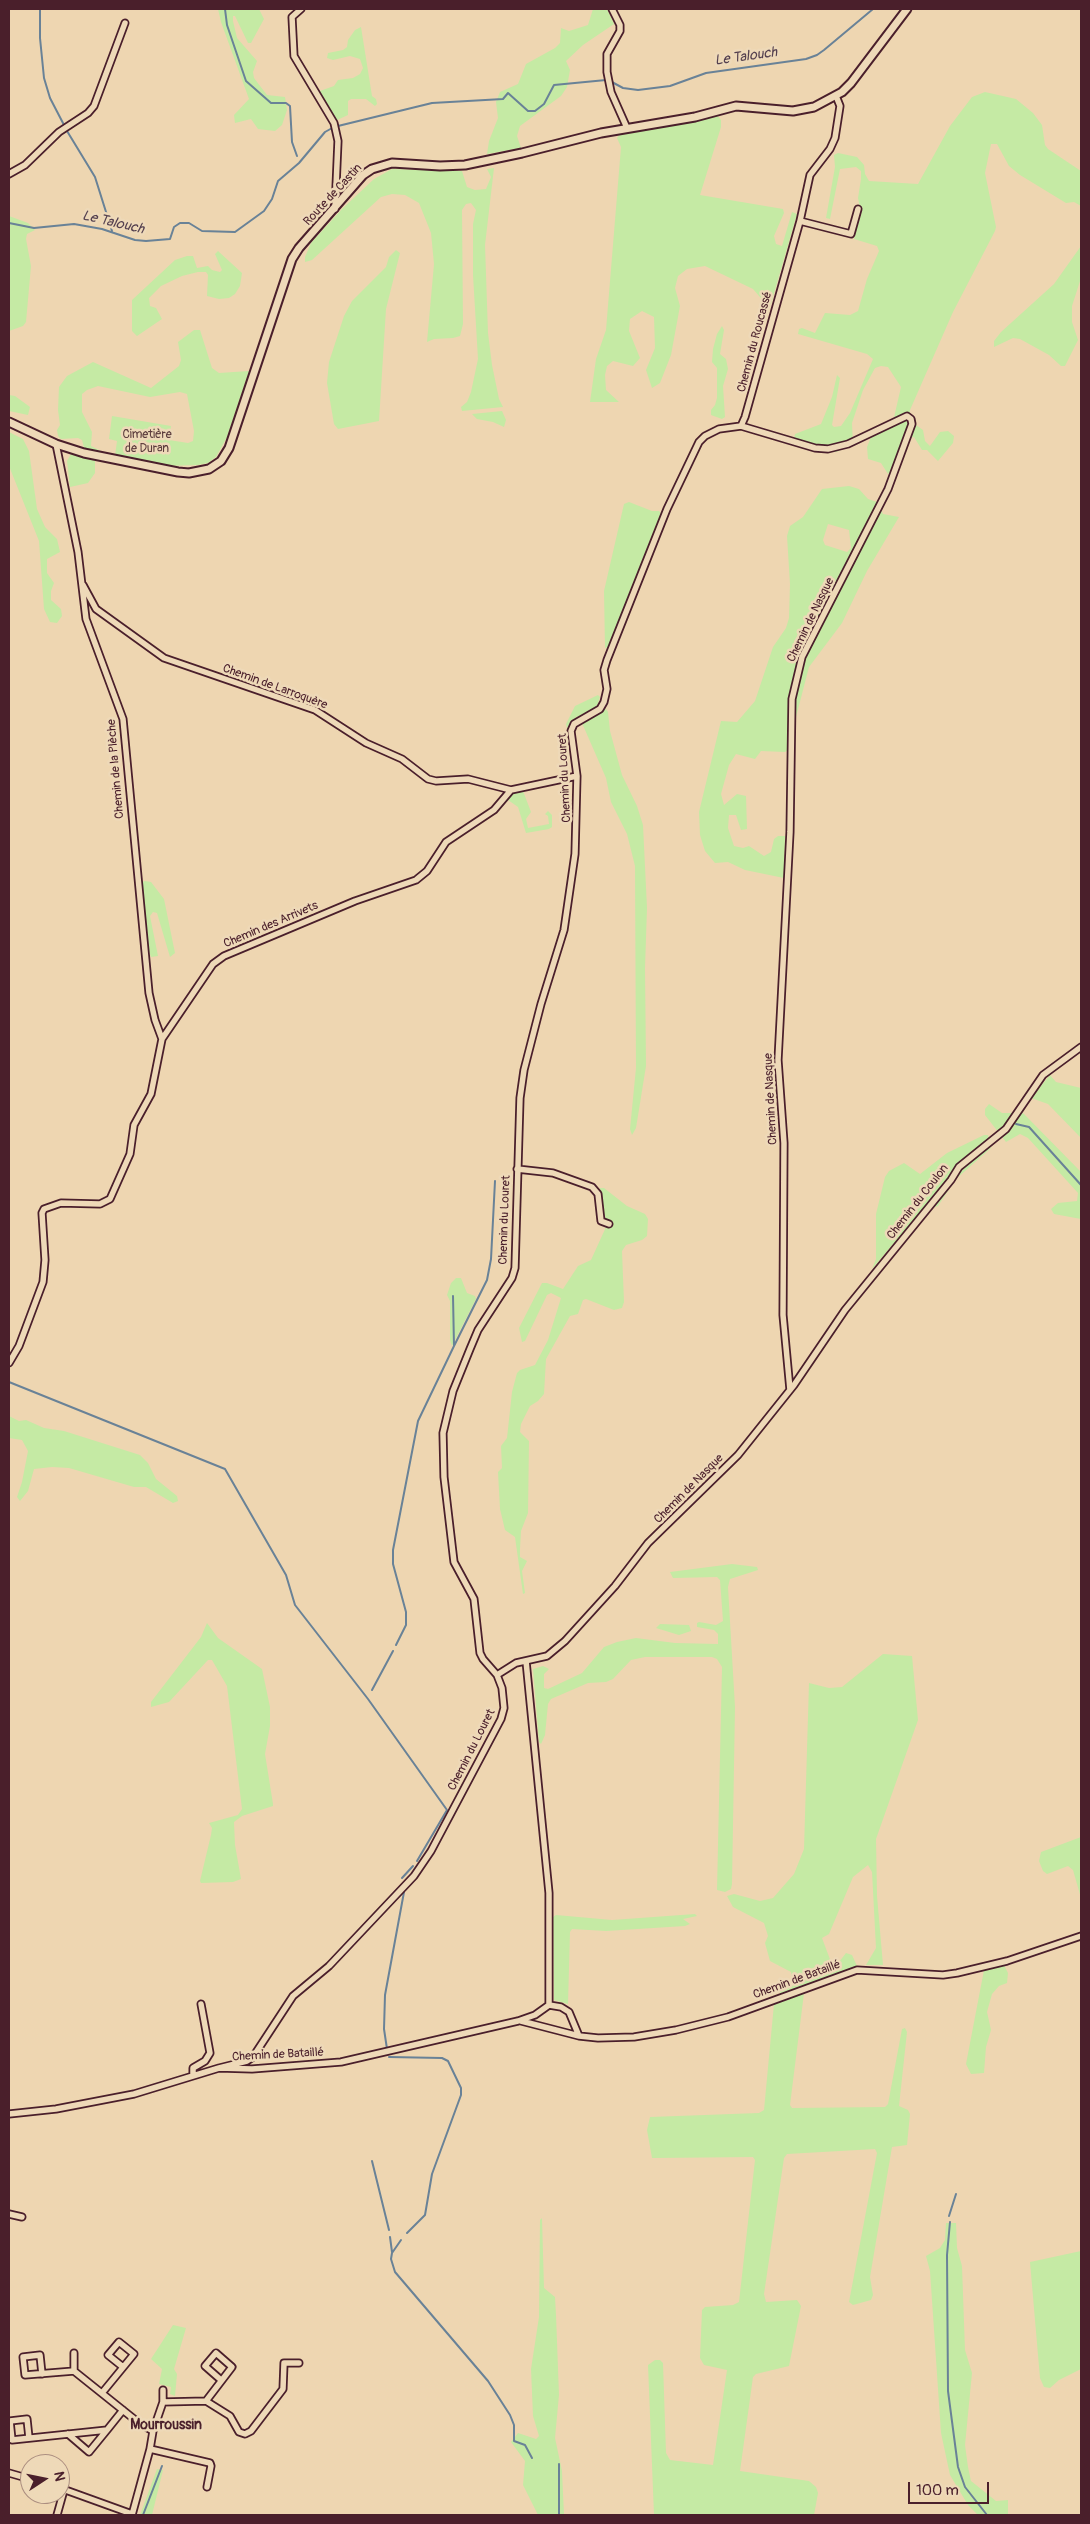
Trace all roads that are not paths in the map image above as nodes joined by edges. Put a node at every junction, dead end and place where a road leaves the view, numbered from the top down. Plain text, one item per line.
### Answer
1 (302, 9) edge
2 (612, 9) edge
3 (907, 9) edge
4 (125, 23) dead end
5 (836, 96) junction
6 (628, 128) junction
7 (9, 174) edge
8 (335, 209) junction
9 (858, 209) dead end
10 (800, 221) junction
11 (9, 422) edge
12 (741, 426) junction
13 (56, 444) junction
14 (80, 576) junction
15 (577, 776) junction
16 (511, 790) junction
17 (162, 1039) junction
18 (1081, 1046) edge
19 (517, 1169) junction
20 (609, 1224) dead end
21 (9, 1363) edge
22 (790, 1390) junction
23 (526, 1661) junction
24 (497, 1675) junction
25 (1081, 1936) edge
26 (201, 2004) dead end
27 (549, 2005) junction
28 (518, 2021) junction
29 (578, 2036) junction
30 (219, 2068) junction
31 (193, 2074) dead end
32 (9, 2114) edge
33 (9, 2214) edge
34 (22, 2217) dead end
35 (74, 2353) dead end
36 (299, 2362) dead end
37 (122, 2368) junction
38 (74, 2371) junction
39 (42, 2374) junction
40 (221, 2380) junction
41 (163, 2390) dead end
42 (102, 2394) junction
43 (206, 2401) junction
44 (163, 2402) junction
45 (123, 2410) junction
46 (107, 2430) junction
47 (153, 2431) junction
48 (68, 2434) junction
49 (29, 2438) junction
50 (150, 2449) junction
51 (207, 2487) dead end
52 (70, 2492) edge
53 (132, 2515) edge

1 - 8 street
2 - 6 street
3 - 5 street, Route de Castin
4 - 7 street
5 - 6 street, Route de Castin
5 - 10 street, Chemin du Roucassé
6 - 8 street, Route de Castin
8 - 13 street, Route de Castin
9 - 10 street
10 - 12 street, Chemin du Roucassé
11 - 13 street, Route de Castin
12 - 15 street, Chemin du Louret
12 - 22 street, Chemin de Nasque
13 - 14 street, Chemin de la Plèche
14 - 16 street, Chemin de Larroquère
14 - 17 street, Chemin de la Plèche
15 - 16 street
15 - 19 street, Chemin du Louret
16 - 17 street, Chemin des Arrivets
17 - 21 street, Chemin des Arrivets
18 - 22 street, Chemin du Coulon
19 - 20 street
19 - 24 street, Chemin du Louret
22 - 23 street, Chemin de Nasque
23 - 24 street, Chemin de Nasque
23 - 27 street
24 - 30 street, Chemin du Louret
25 - 29 street, Chemin de Bataillé
26 - 31 street
27 - 28 street, Chemin de Bataillé
27 - 29 street
28 - 29 street, Chemin de Bataillé
28 - 30 street, Chemin de Bataillé
30 - 32 street, Chemin de Bataillé
33 - 34 street
35 - 38 street
36 - 43 street
37 - 37 street
37 - 42 street
38 - 39 street
38 - 42 street
39 - 39 street
40 - 40 street
40 - 43 street
41 - 44 street
42 - 45 street
43 - 44 street
44 - 47 street
45 - 46 street
45 - 47 street
46 - 48 street
46 - 48 street
47 - 50 street
48 - 49 street
49 - 49 street
50 - 51 street
50 - 53 street
52 - 53 street

